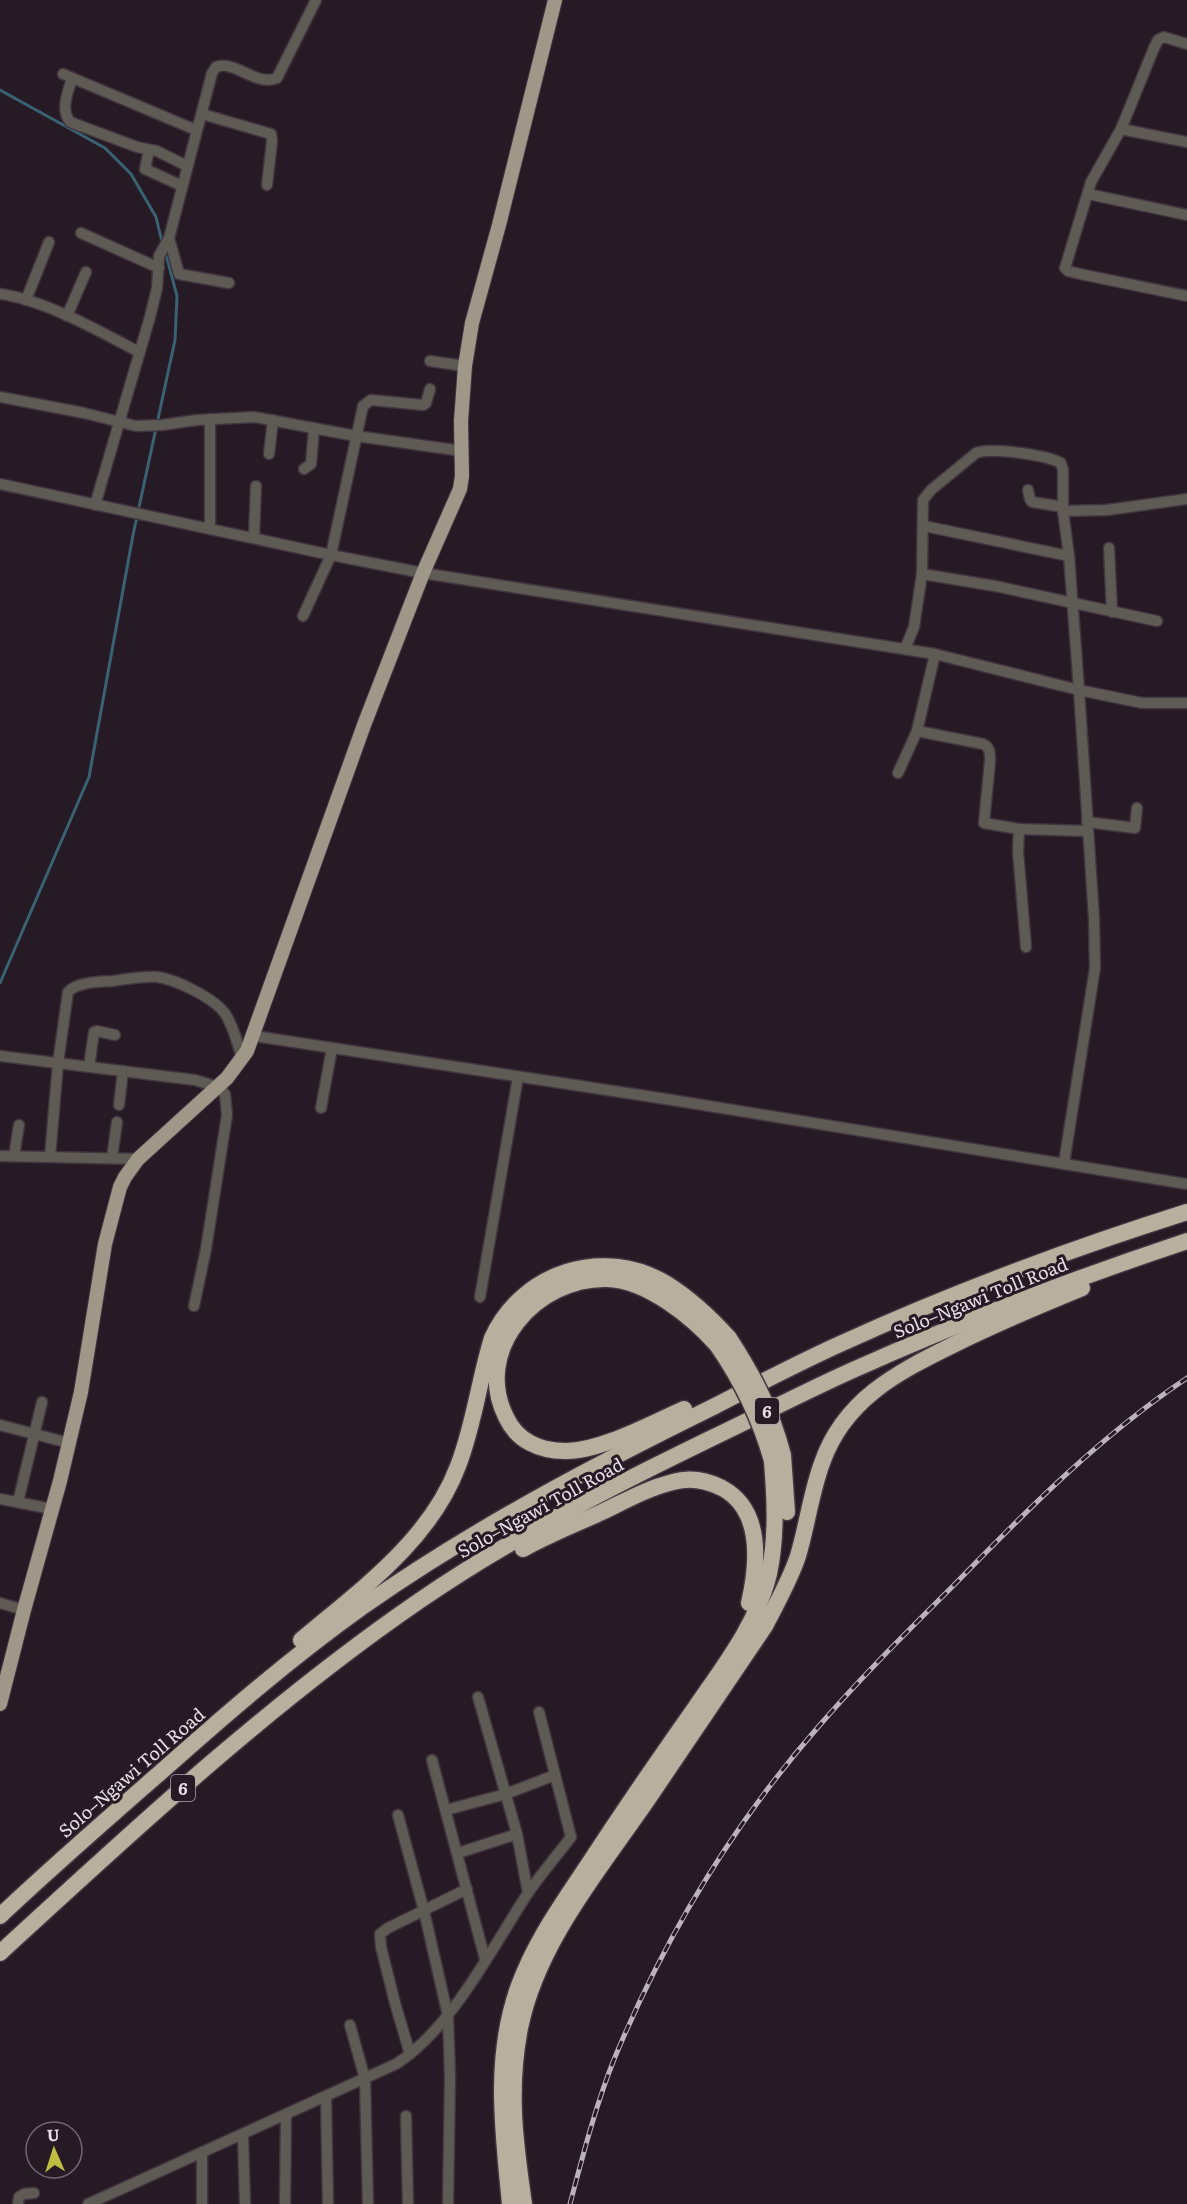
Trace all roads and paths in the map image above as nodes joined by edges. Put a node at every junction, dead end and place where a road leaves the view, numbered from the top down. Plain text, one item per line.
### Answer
1 (316, 0) edge
2 (555, 0) edge
3 (1187, 44) edge
4 (202, 114) junction
5 (1121, 129) junction
6 (196, 130) junction
7 (1187, 142) edge
8 (149, 150) junction
9 (187, 166) junction
10 (267, 185) dead end
11 (182, 186) junction
12 (1088, 194) junction
13 (1187, 215) edge
14 (81, 233) dead end
15 (49, 242) dead end
16 (166, 245) junction
17 (159, 268) junction
18 (86, 272) dead end
19 (230, 283) dead end
20 (0, 294) edge
21 (1187, 296) edge
22 (26, 300) junction
23 (67, 316) junction
24 (139, 352) junction
25 (429, 361) dead end
26 (465, 366) junction
27 (430, 390) dead end
28 (0, 397) edge
29 (210, 419) junction
30 (273, 420) junction
31 (120, 422) junction
32 (314, 428) junction
33 (356, 436) junction
34 (462, 451) junction
35 (269, 454) dead end
36 (304, 469) dead end
37 (0, 484) edge
38 (256, 486) dead end
39 (1028, 490) dead end
40 (1187, 499) edge
41 (95, 505) junction
42 (1063, 509) junction
43 (924, 526) junction
44 (210, 529) junction
45 (254, 538) junction
46 (1109, 548) dead end
47 (331, 555) junction
48 (1069, 556) junction
49 (423, 573) junction
50 (922, 574) junction
51 (1071, 603) junction
52 (1112, 612) junction
53 (303, 616) dead end
54 (1157, 621) dead end
55 (905, 649) junction
56 (935, 654) junction
57 (1079, 690) junction
58 (1187, 703) edge
59 (917, 731) junction
60 (898, 773) dead end
61 (1137, 808) dead end
62 (1087, 827) junction
63 (1019, 830) junction
64 (1026, 947) dead end
65 (115, 1035) dead end
66 (254, 1036) junction
67 (332, 1048) junction
68 (0, 1056) edge
69 (242, 1059) junction
70 (58, 1063) junction
71 (89, 1067) junction
72 (123, 1071) junction
73 (518, 1077) junction
74 (218, 1087) junction
75 (119, 1105) dead end
76 (321, 1108) dead end
77 (117, 1122) dead end
78 (20, 1125) dead end
79 (0, 1156) edge
80 (14, 1156) junction
81 (50, 1157) junction
82 (112, 1158) junction
83 (138, 1159) junction
84 (1064, 1163) junction
85 (1187, 1184) edge
86 (1187, 1212) edge
87 (1187, 1242) edge
88 (480, 1297) dead end
89 (194, 1306) dead end
90 (723, 1342) junction
91 (840, 1344) junction
92 (42, 1402) dead end
93 (0, 1425) edge
94 (33, 1433) junction
95 (69, 1443) junction
96 (0, 1499) edge
97 (18, 1502) junction
98 (52, 1509) junction
99 (0, 1603) edge
100 (24, 1610) junction
101 (373, 1633) junction
102 (734, 1661) junction
103 (3, 1680) edge
104 (478, 1697) dead end
105 (0, 1704) edge
106 (539, 1712) dead end
107 (208, 1730) junction
108 (432, 1760) dead end
109 (555, 1775) junction
110 (506, 1794) junction
111 (446, 1810) junction
112 (398, 1815) dead end
113 (517, 1834) junction
114 (458, 1853) junction
115 (467, 1889) junction
116 (528, 1893) junction
117 (424, 1911) junction
118 (0, 1916) edge
119 (0, 1953) edge
120 (486, 1959) junction
121 (448, 2016) junction
122 (350, 2025) dead end
123 (410, 2054) junction
124 (365, 2079) junction
125 (326, 2096) junction
126 (285, 2115) junction
127 (406, 2116) dead end
128 (243, 2135) junction
129 (202, 2152) junction
130 (34, 2193) dead end
131 (18, 2204) edge
132 (88, 2204) edge
133 (202, 2204) edge
134 (245, 2204) edge
135 (285, 2204) edge
136 (328, 2204) edge
137 (368, 2204) edge
138 (408, 2204) edge
139 (448, 2204) edge
140 (510, 2204) edge
141 (524, 2204) edge

1 - 4 street
2 - 26 main road
3 - 5 street
4 - 6 street
4 - 10 street
5 - 7 street
5 - 12 street
6 - 8 street
6 - 9 street
8 - 9 street
8 - 11 street
9 - 11 street
11 - 16 street
12 - 13 street
12 - 21 street
14 - 17 street
15 - 22 street
16 - 17 street
16 - 19 street
17 - 24 street
18 - 23 street
20 - 22 street
22 - 23 street
23 - 24 street
24 - 31 street
25 - 26 street
26 - 34 main road
27 - 33 street
28 - 31 street
29 - 30 street
29 - 31 street
29 - 44 street
30 - 32 street
30 - 35 street
31 - 41 street
32 - 33 street
32 - 36 street
33 - 34 street
33 - 47 street
34 - 49 main road
37 - 41 street
38 - 45 street
39 - 42 street
40 - 42 street
41 - 44 street
42 - 43 street
42 - 48 street
43 - 48 street
43 - 50 street
44 - 45 street
45 - 47 street
46 - 52 street
47 - 49 street
47 - 53 street
48 - 51 street
49 - 55 street
49 - 66 main road
50 - 51 street
50 - 55 street
51 - 52 street
51 - 57 street
52 - 54 street
55 - 56 street
56 - 57 street
56 - 59 street
57 - 58 street
57 - 62 street
59 - 60 street
59 - 63 street
61 - 62 street
62 - 63 street
62 - 84 street
63 - 64 street
65 - 71 street
66 - 67 street
66 - 69 main road
67 - 73 street
67 - 76 street
68 - 70 street
69 - 70 street
69 - 74 main road
70 - 71 street
70 - 81 street
71 - 72 street
72 - 74 street
72 - 75 street
73 - 84 street
73 - 88 street
74 - 83 main road
74 - 89 street
77 - 82 street
78 - 80 street
79 - 80 street
80 - 81 street
81 - 82 street
82 - 83 street
83 - 95 main road
84 - 85 street
86 - 91 highway, Solo–Ngawi Toll Road / 6
87 - 101 highway, Solo–Ngawi Toll Road / 6
87 - 102 highway
90 - 91 highway
90 - 102 highway, bridge
90 - 107 highway
91 - 107 highway, Solo–Ngawi Toll Road / 6
92 - 94 street
93 - 94 street
94 - 95 street
94 - 97 street
95 - 98 main road
96 - 97 street
97 - 98 street
98 - 100 main road
99 - 100 street
100 - 103 main road
101 - 102 highway
101 - 119 highway, Solo–Ngawi Toll Road / 6
102 - 140 highway
102 - 141 highway
103 - 105 main road
104 - 110 street
106 - 109 street
107 - 118 highway, Solo–Ngawi Toll Road / 6
108 - 111 street
109 - 110 street
109 - 116 street
110 - 111 street
110 - 113 street
111 - 114 street
112 - 117 street
113 - 114 street
113 - 116 street
114 - 115 street
115 - 117 street
115 - 120 street
116 - 120 street
117 - 121 street
117 - 123 street
120 - 121 street
121 - 123 street
121 - 139 street
122 - 124 street
123 - 124 street
124 - 125 street
124 - 137 street
125 - 126 street
125 - 136 street
126 - 128 street
126 - 135 street
127 - 138 street
128 - 129 street
128 - 134 street
129 - 132 street
129 - 133 street
130 - 131 street

